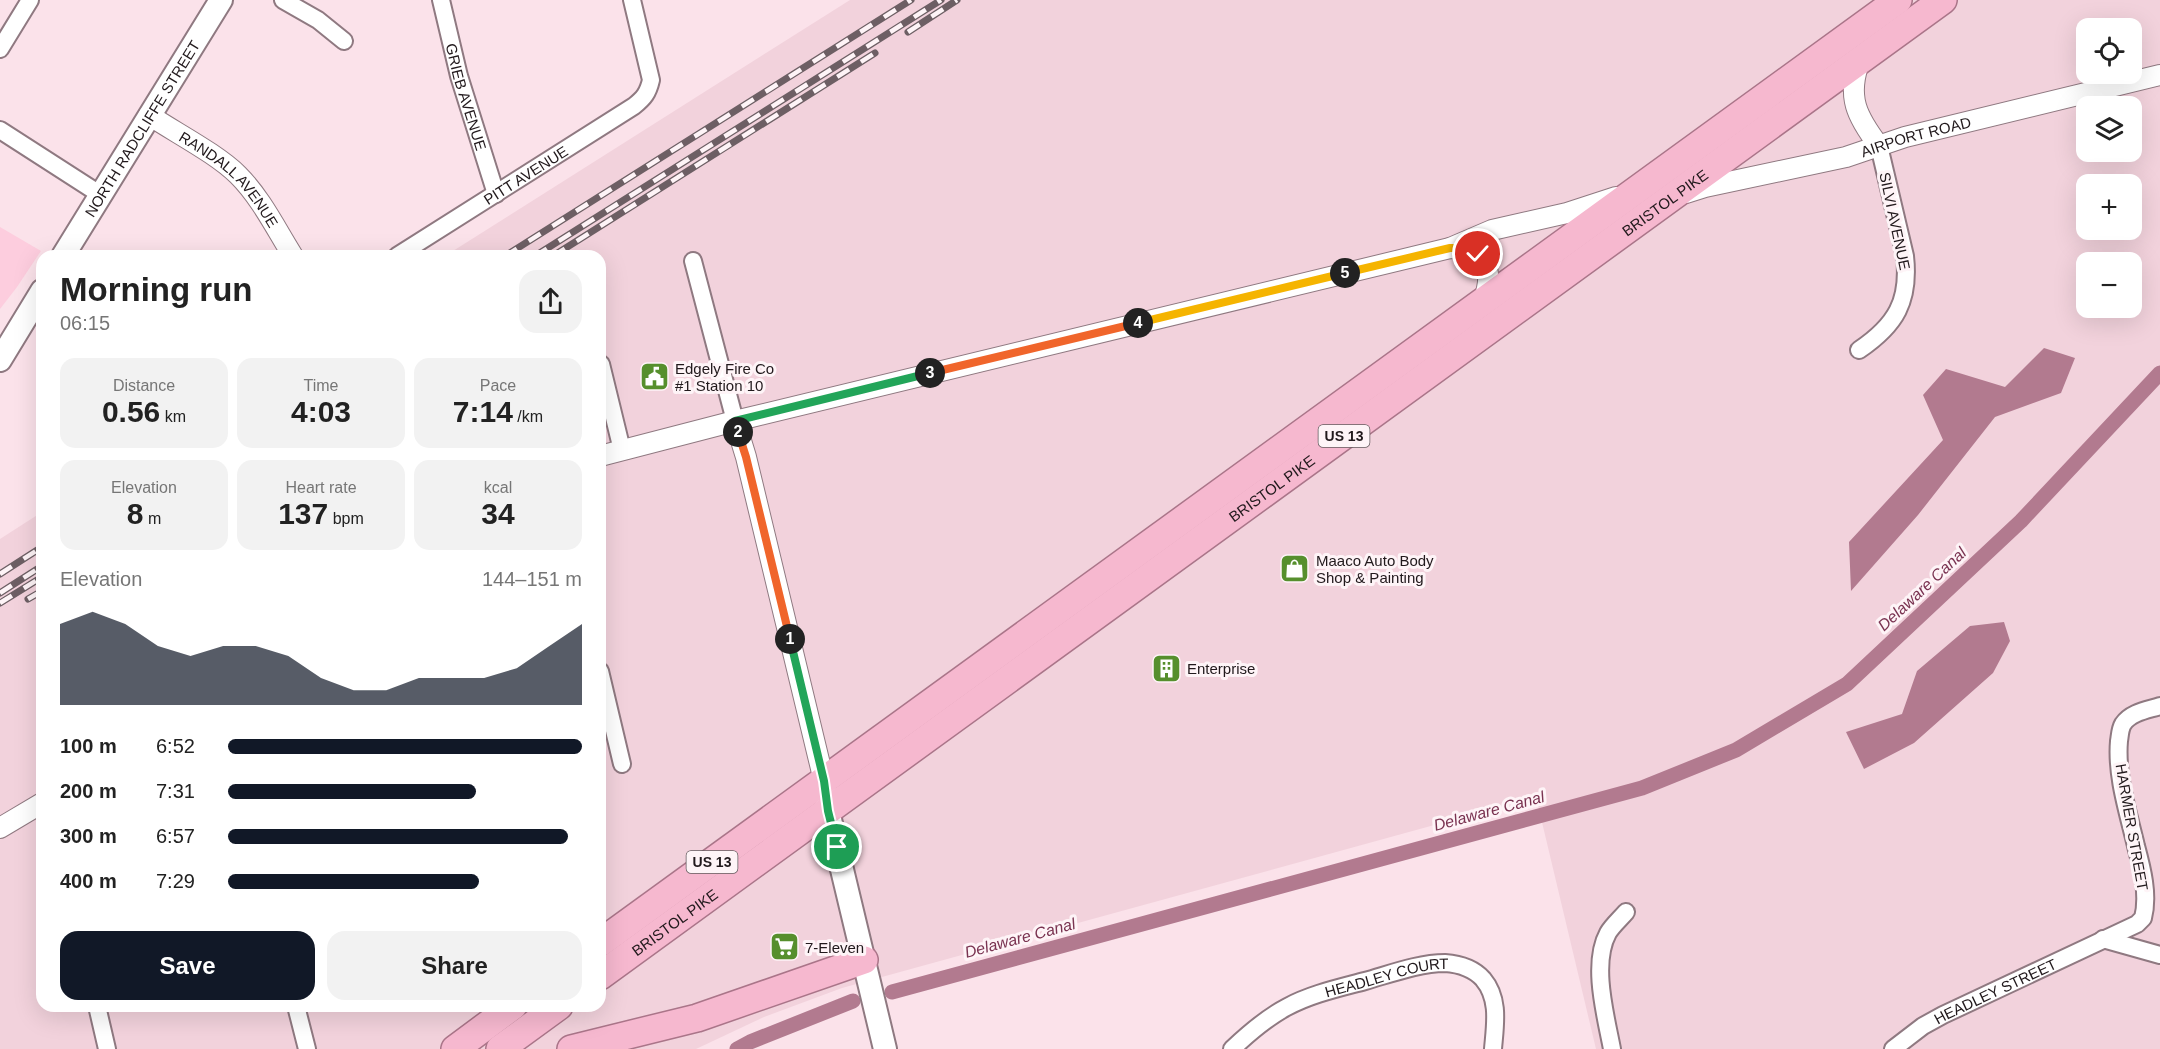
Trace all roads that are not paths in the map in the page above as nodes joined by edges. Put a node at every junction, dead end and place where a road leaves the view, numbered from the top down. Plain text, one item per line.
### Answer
1 (30, 0) edge
2 (221, 0) edge
3 (283, 0) edge
4 (441, 0) edge
5 (632, 0) edge
6 (1898, 0) edge
7 (1943, 0) edge
8 (344, 41) dead end
9 (0, 49) edge
10 (1860, 60) junction
11 (2160, 75) edge
12 (149, 115) junction
13 (0, 130) edge
14 (1879, 147) junction
15 (1638, 189) junction
16 (496, 194) junction
17 (101, 195) junction
18 (1671, 198) junction
19 (1450, 248) junction
20 (67, 250) edge
21 (289, 250) edge
22 (407, 250) edge
23 (693, 261) dead end
24 (36, 301) edge
25 (1483, 302) junction
26 (1859, 351) dead end
27 (0, 360) edge
28 (606, 384) edge
29 (735, 421) junction
30 (622, 450) junction
31 (606, 454) edge
32 (606, 696) edge
33 (2160, 706) edge
34 (622, 764) dead end
35 (824, 781) junction
36 (36, 807) edge
37 (828, 811) junction
38 (0, 828) edge
39 (1626, 912) dead end
40 (606, 939) edge
41 (2103, 939) junction
42 (2160, 955) edge
43 (864, 960) junction
44 (606, 972) edge
45 (98, 1012) edge
46 (297, 1012) edge
47 (499, 1012) edge
48 (551, 1012) edge
49 (107, 1049) edge
50 (306, 1049) edge
51 (455, 1049) edge
52 (500, 1049) edge
53 (571, 1049) edge
54 (885, 1049) edge
55 (1232, 1049) edge
56 (1493, 1049) edge
57 (1612, 1049) edge
58 (1893, 1049) edge

1 - 9 street
2 - 12 main road, NORTH RADCLIFFE STREET
3 - 8 street
4 - 16 street, GRIEB AVENUE
5 - 16 street, PITT AVENUE
6 - 15 highway, BRISTOL PIKE / US 13
7 - 10 highway, BRISTOL PIKE / US 13
10 - 14 street
10 - 18 highway, BRISTOL PIKE / US 13
11 - 14 street, AIRPORT ROAD
12 - 17 main road, NORTH RADCLIFFE STREET
12 - 21 street, RANDALL AVENUE
13 - 17 street
14 - 18 street, AIRPORT ROAD
14 - 26 street, SILVI AVENUE
15 - 19 street
15 - 25 highway, BRISTOL PIKE / US 13
16 - 22 street, PITT AVENUE
17 - 20 main road, NORTH RADCLIFFE STREET
18 - 37 highway, BRISTOL PIKE / US 13
19 - 25 street
19 - 29 street
23 - 29 street
24 - 27 main road
25 - 35 highway, BRISTOL PIKE / US 13
28 - 30 street
29 - 30 street
29 - 35 street
30 - 31 street
32 - 34 street
33 - 41 street, HARMER STREET
35 - 37 main road
35 - 40 highway, BRISTOL PIKE / US 13
36 - 38 street
37 - 43 main road
37 - 44 highway, BRISTOL PIKE / US 13
39 - 57 street
41 - 42 street
41 - 58 street, HEADLEY STREET
43 - 53 highway
43 - 54 main road
45 - 49 street
46 - 50 street
47 - 51 highway
48 - 52 highway
55 - 56 street, HEADLEY COURT

